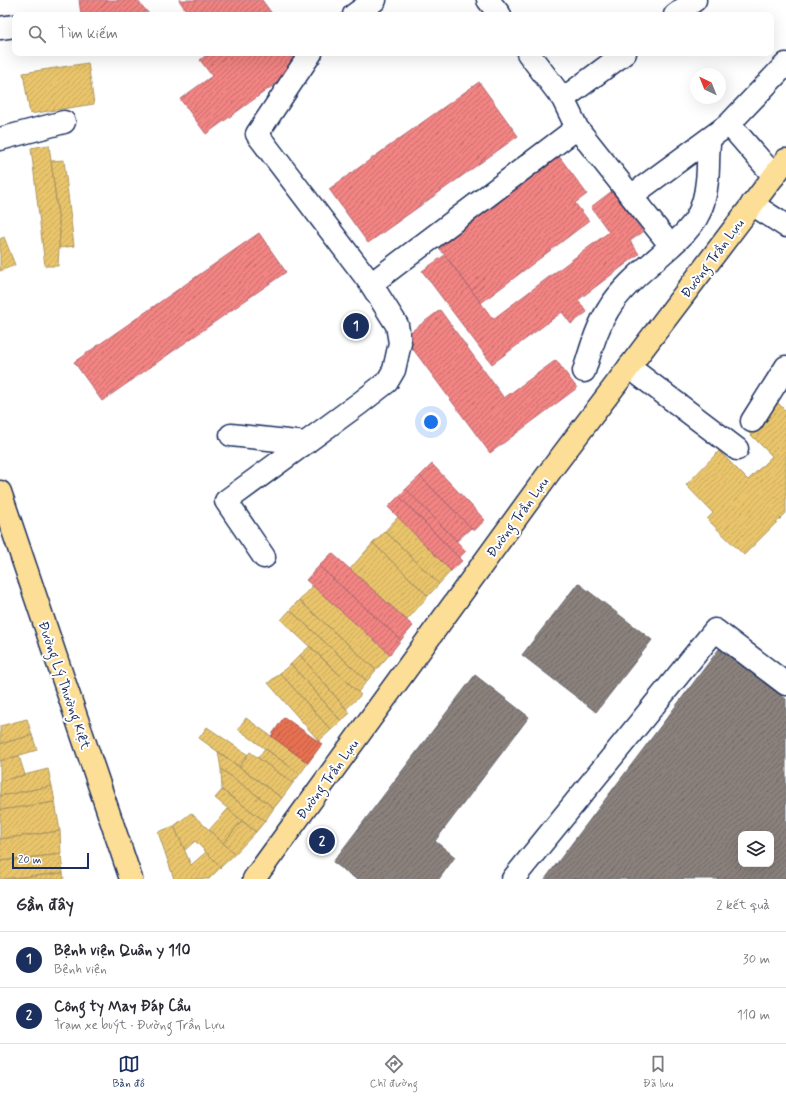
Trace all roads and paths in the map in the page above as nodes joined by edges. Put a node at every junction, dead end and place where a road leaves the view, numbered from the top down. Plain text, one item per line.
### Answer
1 (374, 0) edge
2 (488, 0) edge
3 (695, 0) edge
4 (358, 12) edge
5 (498, 12) edge
6 (679, 12) edge
7 (12, 26) edge
8 (0, 28) edge
9 (309, 56) edge
10 (530, 56) edge
11 (621, 56) edge
12 (786, 64) edge
13 (563, 100) junction
14 (64, 122) dead end
15 (728, 124) junction
16 (577, 128) junction
17 (710, 138) junction
18 (0, 139) edge
19 (780, 168) edge
20 (631, 196) junction
21 (752, 204) junction
22 (786, 226) edge
23 (670, 246) junction
24 (371, 284) junction
25 (629, 367) junction
26 (786, 367) edge
27 (584, 371) dead end
28 (752, 421) dead end
29 (231, 435) dead end
30 (306, 443) junction
31 (737, 449) dead end
32 (0, 492) edge
33 (264, 557) dead end
34 (786, 684) edge
35 (131, 879) edge
36 (254, 879) edge
37 (513, 879) edge

1 - 4 street
2 - 5 street
3 - 6 street
7 - 8 street
9 - 24 street
10 - 13 street
11 - 13 street
12 - 15 street
13 - 16 street
14 - 18 street
15 - 17 street
15 - 19 street
16 - 20 street
16 - 24 street
17 - 20 street
17 - 23 street
19 - 21 main road, Đường Trần Lựu
20 - 23 street
21 - 22 street
21 - 25 main road, Đường Trần Lựu
23 - 27 street
24 - 30 street
25 - 31 street
25 - 36 main road, Đường Trần Lựu
26 - 28 street
29 - 30 street
30 - 33 street
32 - 35 main road, Đường Lý Thường Kiệt
34 - 37 street

